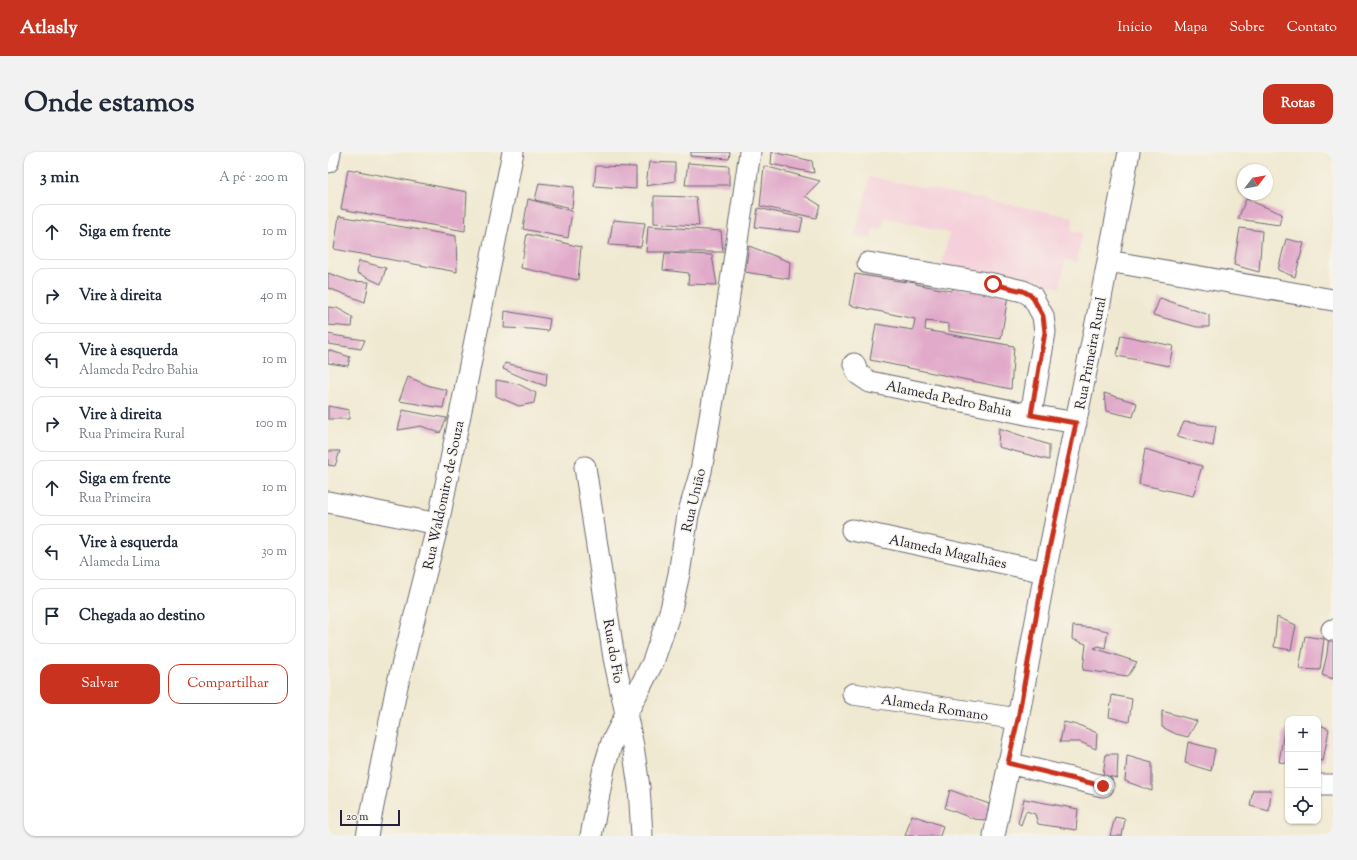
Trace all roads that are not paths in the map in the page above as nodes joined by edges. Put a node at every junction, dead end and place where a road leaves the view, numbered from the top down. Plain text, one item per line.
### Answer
1 (330, 152) edge
2 (513, 152) edge
3 (750, 152) edge
4 (1129, 152) edge
5 (328, 162) edge
6 (1108, 261) junction
7 (868, 262) dead end
8 (1333, 300) edge
9 (854, 364) dead end
10 (1031, 415) junction
11 (1076, 423) junction
12 (585, 467) dead end
13 (328, 502) edge
14 (438, 524) junction
15 (852, 530) dead end
16 (1044, 572) junction
17 (853, 694) dead end
18 (626, 714) junction
19 (1018, 719) junction
20 (1008, 763) junction
21 (1321, 785) edge
22 (1333, 785) edge
23 (1103, 786) dead end
24 (367, 836) edge
25 (591, 836) edge
26 (642, 836) edge
27 (994, 836) edge

1 - 5 street
2 - 14 street, Rua Waldomiro de Souza
3 - 18 street, Rua União
4 - 6 street, Rua Primeira Rural
6 - 8 street
6 - 11 street, Rua Primeira Rural
7 - 10 street
9 - 10 street, Alameda Pedro Bahia
10 - 11 street, Alameda Pedro Bahia
11 - 16 street, Rua Primeira Rural
12 - 18 street, Rua do Fio
13 - 14 street
14 - 24 street, Rua Waldomiro de Souza
15 - 16 street, Alameda Magalhães
16 - 19 street, Rua Primeira Rural
17 - 19 street, Alameda Romano
18 - 25 street, Rua União
18 - 26 street, Rua do Fio
19 - 20 street, Rua Primeira Rural
20 - 23 street
20 - 27 street, Rua Primeira Rural
21 - 22 street

